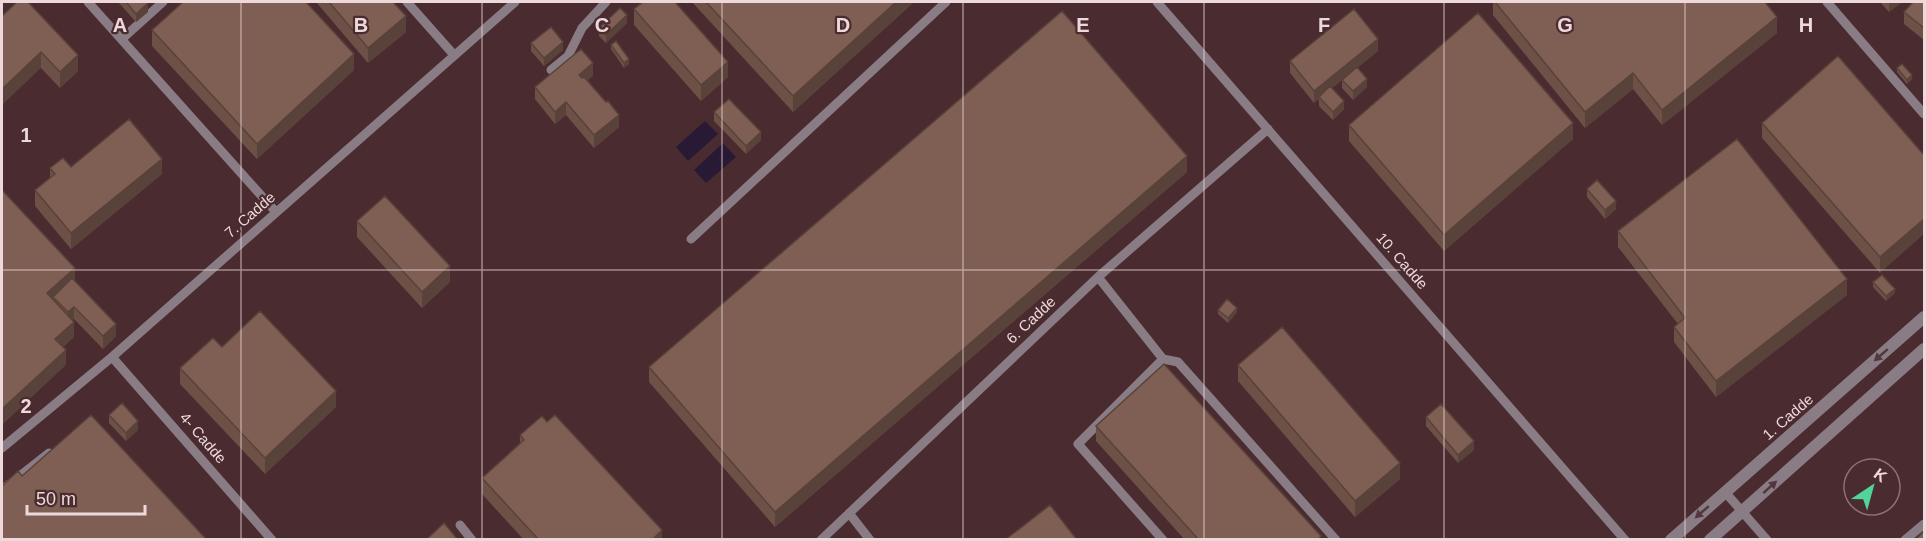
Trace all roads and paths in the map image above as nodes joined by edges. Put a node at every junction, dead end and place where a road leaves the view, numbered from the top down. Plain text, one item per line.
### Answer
1 (88, 2) edge
2 (163, 2) edge
3 (407, 2) edge
4 (515, 2) edge
5 (606, 2) edge
6 (946, 2) edge
7 (1157, 2) edge
8 (1827, 2) edge
9 (122, 39) junction
10 (454, 55) junction
11 (551, 70) edge
12 (1924, 114) edge
13 (1268, 129) junction
14 (276, 212) junction
15 (691, 239) dead end
16 (1098, 277) junction
17 (1924, 317) edge
18 (1924, 349) edge
19 (112, 357) junction
20 (1163, 359) junction
21 (2, 448) edge
22 (55, 448) edge
23 (2, 490) edge
24 (1725, 492) junction
25 (1742, 511) junction
26 (849, 513) junction
27 (1924, 524) edge
28 (460, 525) dead end
29 (272, 540) edge
30 (472, 540) edge
31 (821, 540) edge
32 (870, 540) edge
33 (1163, 540) edge
34 (1336, 540) edge
35 (1625, 540) edge
36 (1671, 540) edge
37 (1710, 540) edge
38 (1767, 540) edge
39 (1905, 540) edge

1 - 9 lane
2 - 9 lane
3 - 10 lane
4 - 10 lane, 7. Cadde
5 - 11 lane
6 - 15 lane
7 - 13 lane, 10. Cadde
8 - 12 lane
9 - 14 lane
10 - 14 lane, 7. Cadde
13 - 16 lane, 6. Cadde
13 - 35 lane, 10. Cadde
14 - 19 lane, 7. Cadde
16 - 20 lane
16 - 26 lane, 6. Cadde
17 -> 24 street, 1. Cadde
25 -> 18 street
19 - 21 lane, 7. Cadde
19 - 29 lane, 4- Cadde
20 - 33 lane
20 - 34 lane
22 - 23 lane
24 - 25 lane
24 -> 36 street, 1. Cadde
25 - 37 street
25 - 38 lane
26 - 31 lane, 6. Cadde
26 - 32 lane
27 - 39 lane
28 - 30 lane

